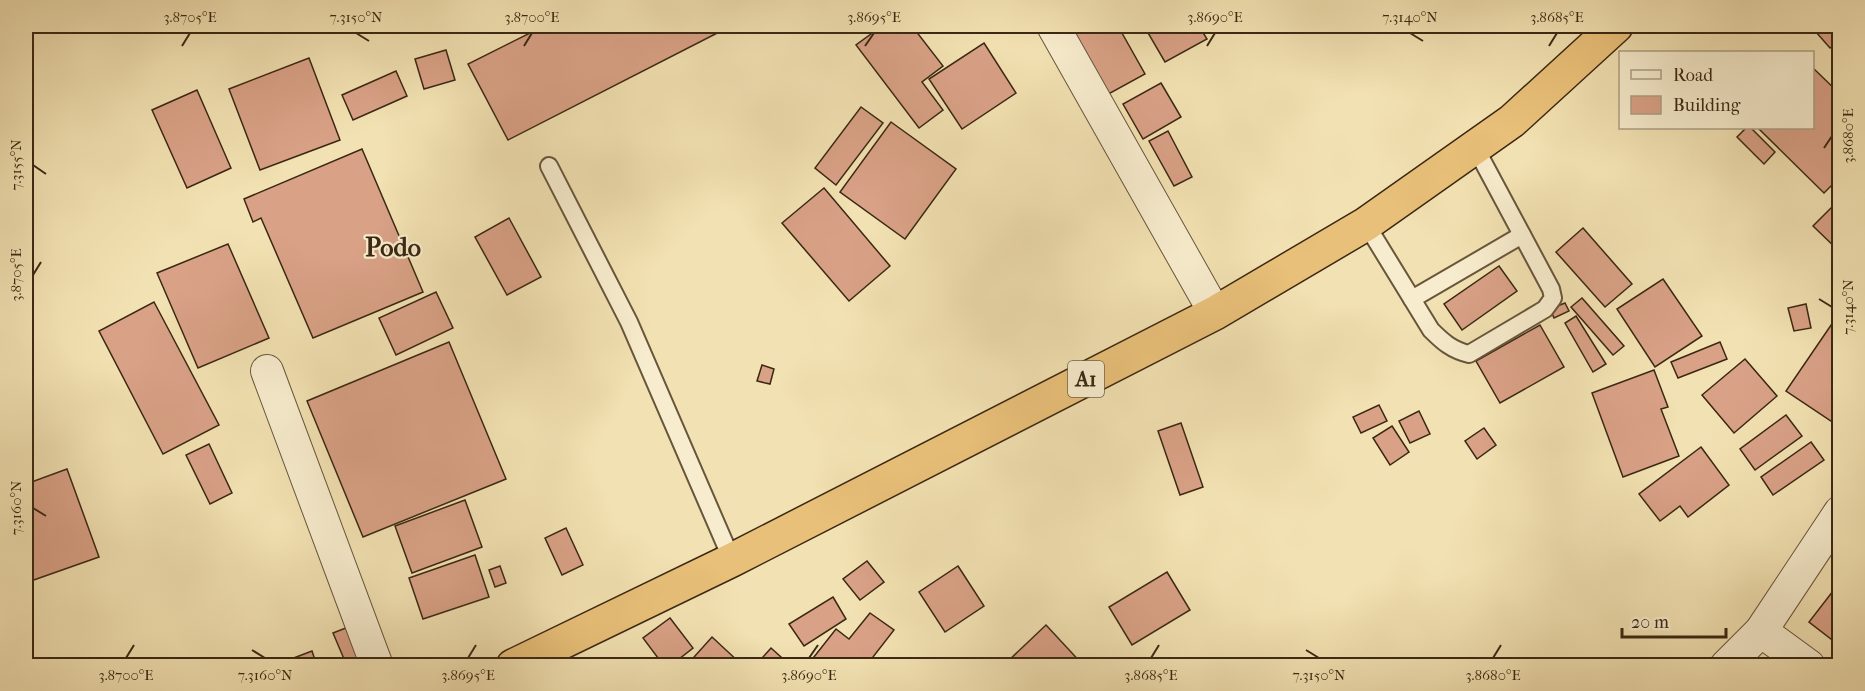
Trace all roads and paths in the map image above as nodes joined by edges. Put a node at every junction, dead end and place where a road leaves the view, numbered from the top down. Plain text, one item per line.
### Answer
1 (1053, 26) edge
2 (1616, 26) edge
3 (1475, 147) junction
4 (549, 166) dead end
5 (1366, 224) junction
6 (1522, 234) junction
7 (1412, 299) junction
8 (1215, 313) junction
9 (267, 371) dead end
10 (1839, 512) edge
11 (732, 560) junction
12 (1761, 631) junction
13 (377, 666) edge
14 (513, 666) edge
15 (1726, 666) edge
16 (1809, 666) edge

1 - 8 street
2 - 3 highway, A1
3 - 5 highway, A1
3 - 6 lane
4 - 11 lane
5 - 7 lane
5 - 8 highway, A1
6 - 7 lane
6 - 7 lane
8 - 11 highway, A1
9 - 13 street
10 - 12 street
11 - 14 highway, A1
12 - 15 street
12 - 16 street

